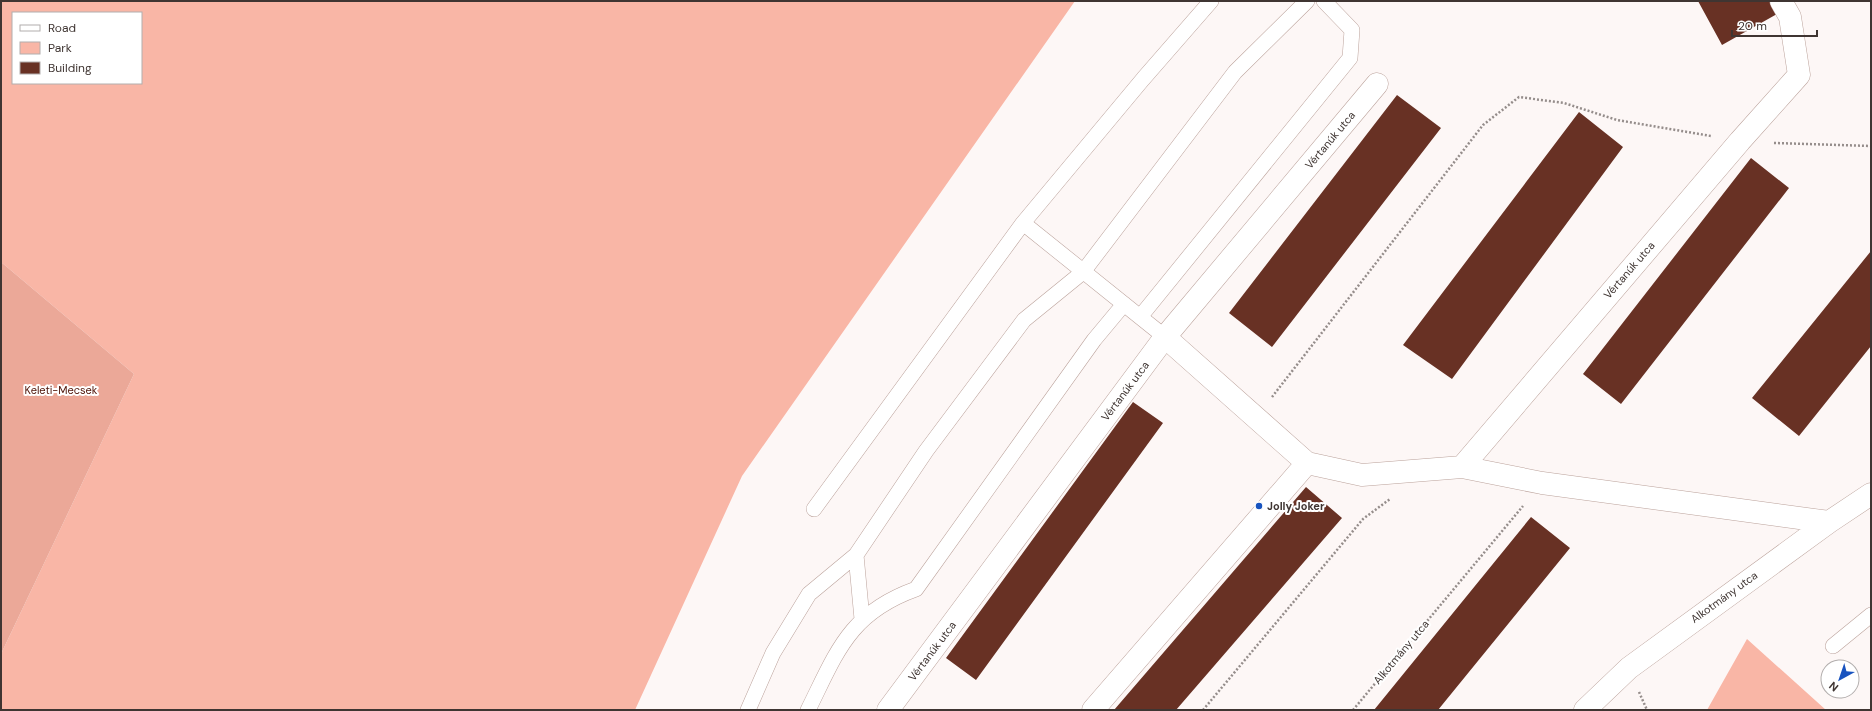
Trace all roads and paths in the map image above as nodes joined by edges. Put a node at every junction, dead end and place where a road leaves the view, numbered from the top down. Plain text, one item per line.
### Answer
1 (1211, 1) edge
2 (1307, 1) edge
3 (1324, 1) edge
4 (1781, 1) edge
5 (1378, 84) dead end
6 (1740, 141) junction
7 (1871, 146) edge
8 (1023, 223) junction
9 (1083, 272) junction
10 (1124, 304) junction
11 (1140, 317) junction
12 (1165, 337) junction
13 (1256, 418) junction
14 (1308, 463) junction
15 (1462, 467) junction
16 (1542, 483) junction
17 (1871, 494) edge
18 (814, 509) dead end
19 (1364, 520) dead end
20 (1829, 522) junction
21 (856, 555) junction
22 (1871, 615) edge
23 (862, 619) junction
24 (1833, 646) dead end
25 (748, 710) edge
26 (808, 710) edge
27 (888, 710) edge
28 (1093, 710) edge
29 (1203, 710) edge
30 (1353, 710) edge
31 (1585, 710) edge

1 - 8 lane
2 - 9 lane
3 - 11 lane
4 - 6 street, Vértanúk utca
5 - 12 street, Vértanúk utca
6 - 7 path
6 - 13 path
6 - 15 street, Vértanúk utca
8 - 9 lane
8 - 18 lane
9 - 10 lane
9 - 21 lane
10 - 11 lane
10 - 23 lane
11 - 12 lane
12 - 13 street
12 - 27 street, Vértanúk utca
13 - 14 street
14 - 15 street
14 - 28 street
15 - 16 street
16 - 20 street
16 - 30 path, Alkotmány utca
17 - 20 street, Alkotmány utca
19 - 29 path
20 - 31 street, Alkotmány utca
21 - 23 lane
21 - 25 lane
22 - 24 lane
23 - 26 lane

